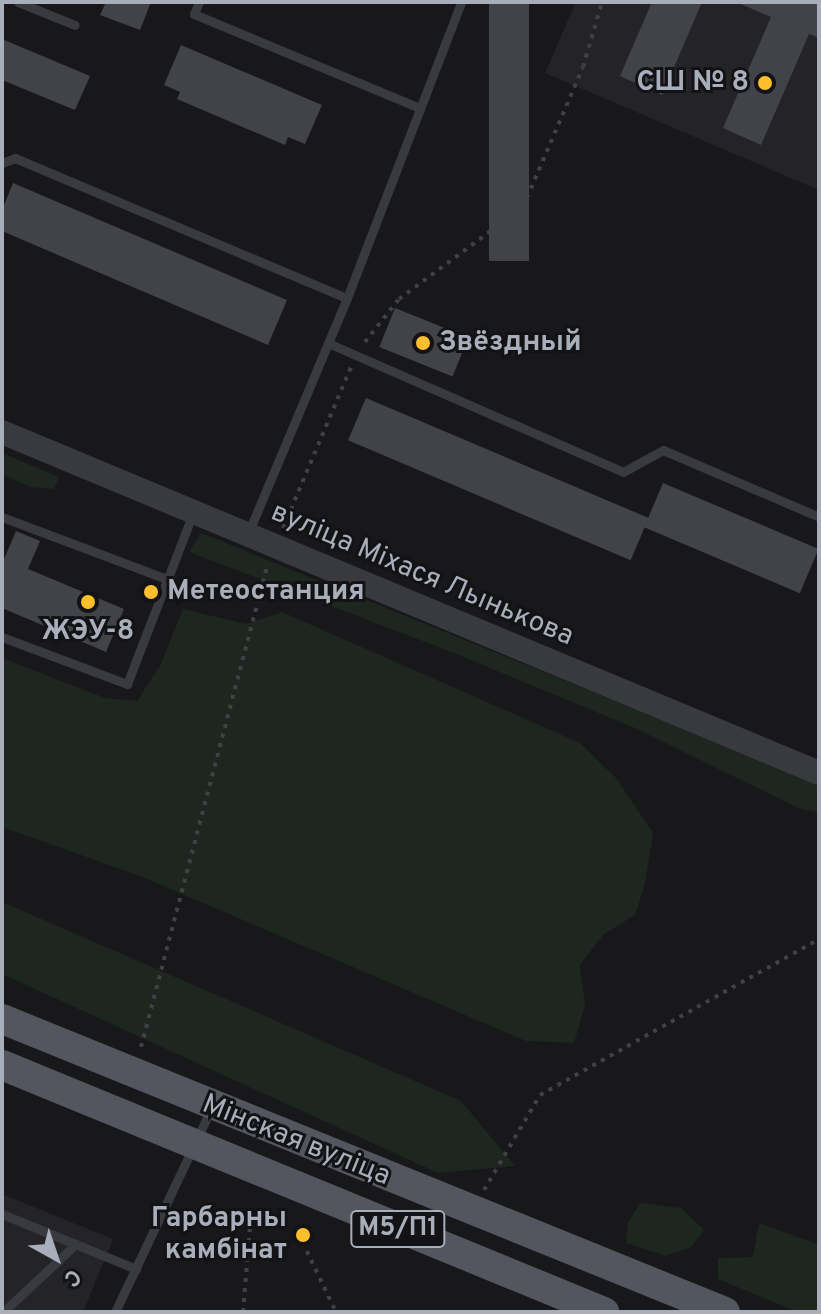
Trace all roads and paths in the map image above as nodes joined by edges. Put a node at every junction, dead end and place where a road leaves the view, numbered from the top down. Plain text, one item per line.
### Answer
1 (18, 2) edge
2 (199, 2) edge
3 (461, 2) edge
4 (602, 2) edge
5 (75, 25) dead end
6 (420, 108) junction
7 (2, 163) edge
8 (347, 298) junction
9 (328, 343) junction
10 (355, 355) junction
11 (2, 432) edge
12 (193, 513) junction
13 (2, 517) edge
14 (819, 517) edge
15 (247, 535) junction
16 (275, 547) junction
17 (167, 579) junction
18 (2, 637) edge
19 (819, 773) edge
20 (819, 939) edge
21 (2, 1020) edge
22 (141, 1047) dead end
23 (2, 1065) edge
24 (211, 1108) junction
25 (192, 1147) junction
26 (483, 1192) dead end
27 (2, 1214) edge
28 (251, 1214) dead end
29 (298, 1233) dead end
30 (76, 1244) junction
31 (136, 1269) junction
32 (3, 1312) edge
33 (115, 1312) edge
34 (243, 1312) edge
35 (336, 1312) edge
36 (604, 1312) edge
37 (725, 1312) edge

1 - 5 lane
2 - 6 lane
3 - 6 lane
4 - 10 path
6 - 8 lane
7 - 8 lane
8 - 9 lane
9 - 10 lane
9 - 15 lane
10 - 14 lane
10 - 16 path
11 - 12 street, вуліца Міхася Лынькова
12 - 15 street, вуліца Міхася Лынькова
12 - 17 lane
13 - 17 lane
15 - 16 street, вуліца Міхася Лынькова
16 - 19 street, вуліца Міхася Лынькова
16 - 22 path
17 - 18 lane
20 - 26 path
21 - 24 main road, Мінская вуліца / М5/П1
23 - 25 main road, Мінская вуліца / М5/П1
24 - 25 lane
24 - 37 main road, Мінская вуліца / М5/П1
25 - 31 lane
25 - 36 main road, Мінская вуліца / М5/П1
27 - 30 lane
28 - 34 path
29 - 35 path
30 - 31 lane
30 - 32 lane
31 - 33 lane

